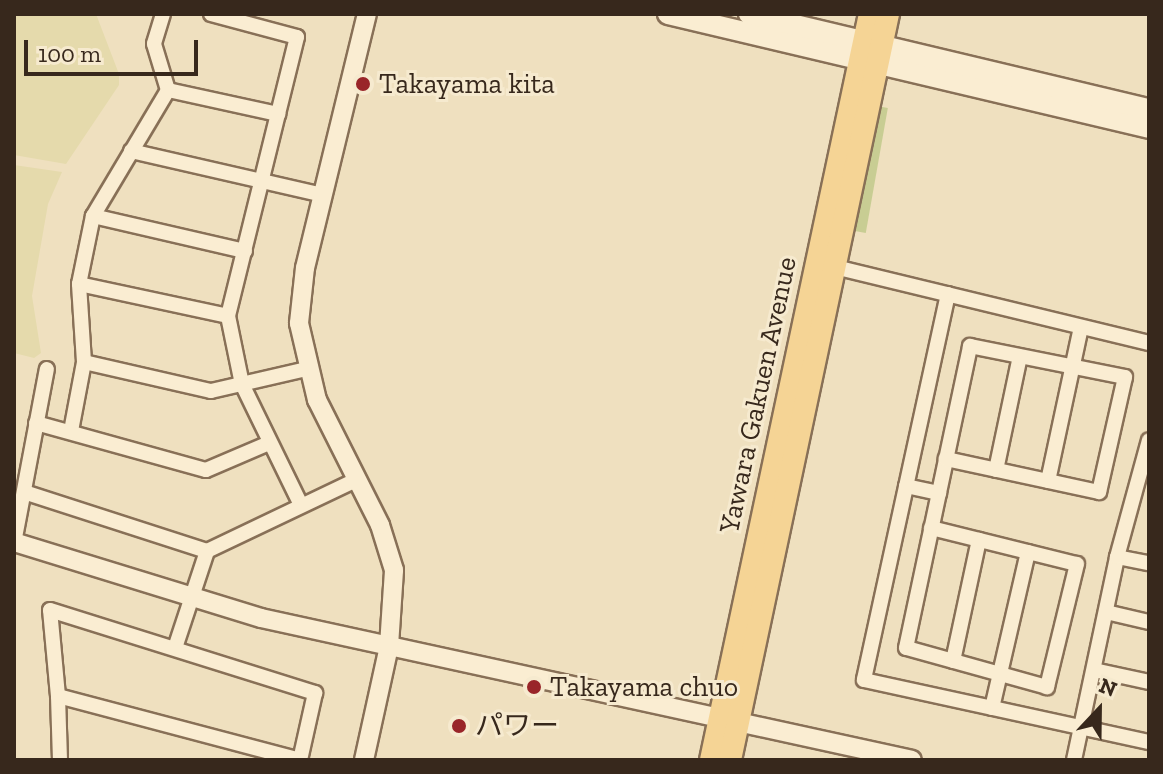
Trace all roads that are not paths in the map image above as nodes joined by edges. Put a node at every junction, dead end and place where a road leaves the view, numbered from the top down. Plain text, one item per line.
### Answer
1 (163, 14) edge
2 (211, 14) edge
3 (367, 14) edge
4 (668, 14) edge
5 (749, 14) edge
6 (870, 14) edge
7 (888, 14) edge
8 (871, 52) junction
9 (168, 90) junction
10 (1149, 109) edge
11 (278, 114) junction
12 (1149, 128) edge
13 (131, 151) junction
14 (263, 180) junction
15 (323, 195) junction
16 (93, 216) junction
17 (245, 251) junction
18 (835, 267) junction
19 (79, 284) junction
20 (948, 294) junction
21 (228, 316) junction
22 (1081, 327) junction
23 (1149, 343) edge
24 (1020, 356) junction
25 (84, 362) junction
26 (1073, 367) junction
27 (47, 369) dead end
28 (306, 369) junction
29 (242, 384) junction
30 (36, 423) junction
31 (71, 431) junction
32 (269, 443) junction
33 (1149, 443) edge
34 (946, 459) junction
35 (996, 470) junction
36 (358, 479) junction
37 (1048, 481) junction
38 (906, 486) junction
39 (24, 492) junction
40 (939, 493) junction
41 (1133, 500) junction
42 (1149, 504) edge
43 (301, 505) junction
44 (931, 528) junction
45 (979, 540) junction
46 (14, 542) edge
47 (207, 551) junction
48 (1028, 552) junction
49 (1117, 557) junction
50 (1149, 563) edge
51 (192, 599) junction
52 (1106, 612) junction
53 (1149, 622) edge
54 (389, 646) junction
55 (175, 648) junction
56 (953, 661) junction
57 (1094, 670) junction
58 (1000, 674) junction
59 (1149, 682) edge
60 (58, 696) junction
61 (992, 708) junction
62 (729, 722) junction
63 (1082, 728) junction
64 (1149, 742) edge
65 (60, 760) edge
66 (300, 760) edge
67 (364, 760) edge
68 (711, 760) edge
69 (730, 760) edge
70 (912, 760) edge
71 (1074, 760) edge

1 - 9 street
2 - 11 street
3 - 15 street
4 - 8 main road
5 - 8 main road
6 - 8 main road
7 - 8 main road
8 - 10 main road
8 - 12 main road
8 - 18 main road, Yawara Gakuen Avenue
8 - 62 main road, Yawara Gakuen Avenue
9 - 11 street
9 - 13 street
11 - 14 street
13 - 14 street
13 - 16 street
14 - 15 street
14 - 17 street
15 - 28 street
16 - 17 street
16 - 19 street
17 - 21 street
18 - 20 street
18 - 62 main road, Yawara Gakuen Avenue
19 - 21 street
19 - 25 street
20 - 22 street
20 - 38 street
21 - 29 street
22 - 23 street
22 - 26 street
24 - 26 street
24 - 34 street
24 - 35 street
25 - 29 street
25 - 31 street
26 - 37 street
26 - 37 street
27 - 30 street
28 - 29 street
28 - 36 street
29 - 32 street
30 - 31 street
30 - 39 street
31 - 32 street
32 - 43 street
33 - 41 street
34 - 35 street
34 - 40 street
35 - 37 street
36 - 43 street
36 - 54 street
38 - 40 street
38 - 61 street
39 - 46 street
39 - 47 street
40 - 44 street
41 - 42 street
41 - 49 street
43 - 47 street
44 - 45 street
44 - 56 street
45 - 48 street
45 - 56 street
46 - 51 street
47 - 51 street
48 - 58 street
48 - 58 street
49 - 50 street
49 - 52 street
51 - 54 street
51 - 55 street
52 - 53 street
52 - 57 street
54 - 62 street
54 - 67 street
55 - 60 street
55 - 66 street
56 - 58 street
57 - 59 street
57 - 63 street
58 - 61 street
60 - 65 street
60 - 66 street
61 - 63 street
62 - 68 main road, Yawara Gakuen Avenue
62 - 69 main road, Yawara Gakuen Avenue
62 - 70 street
63 - 64 street
63 - 71 street

